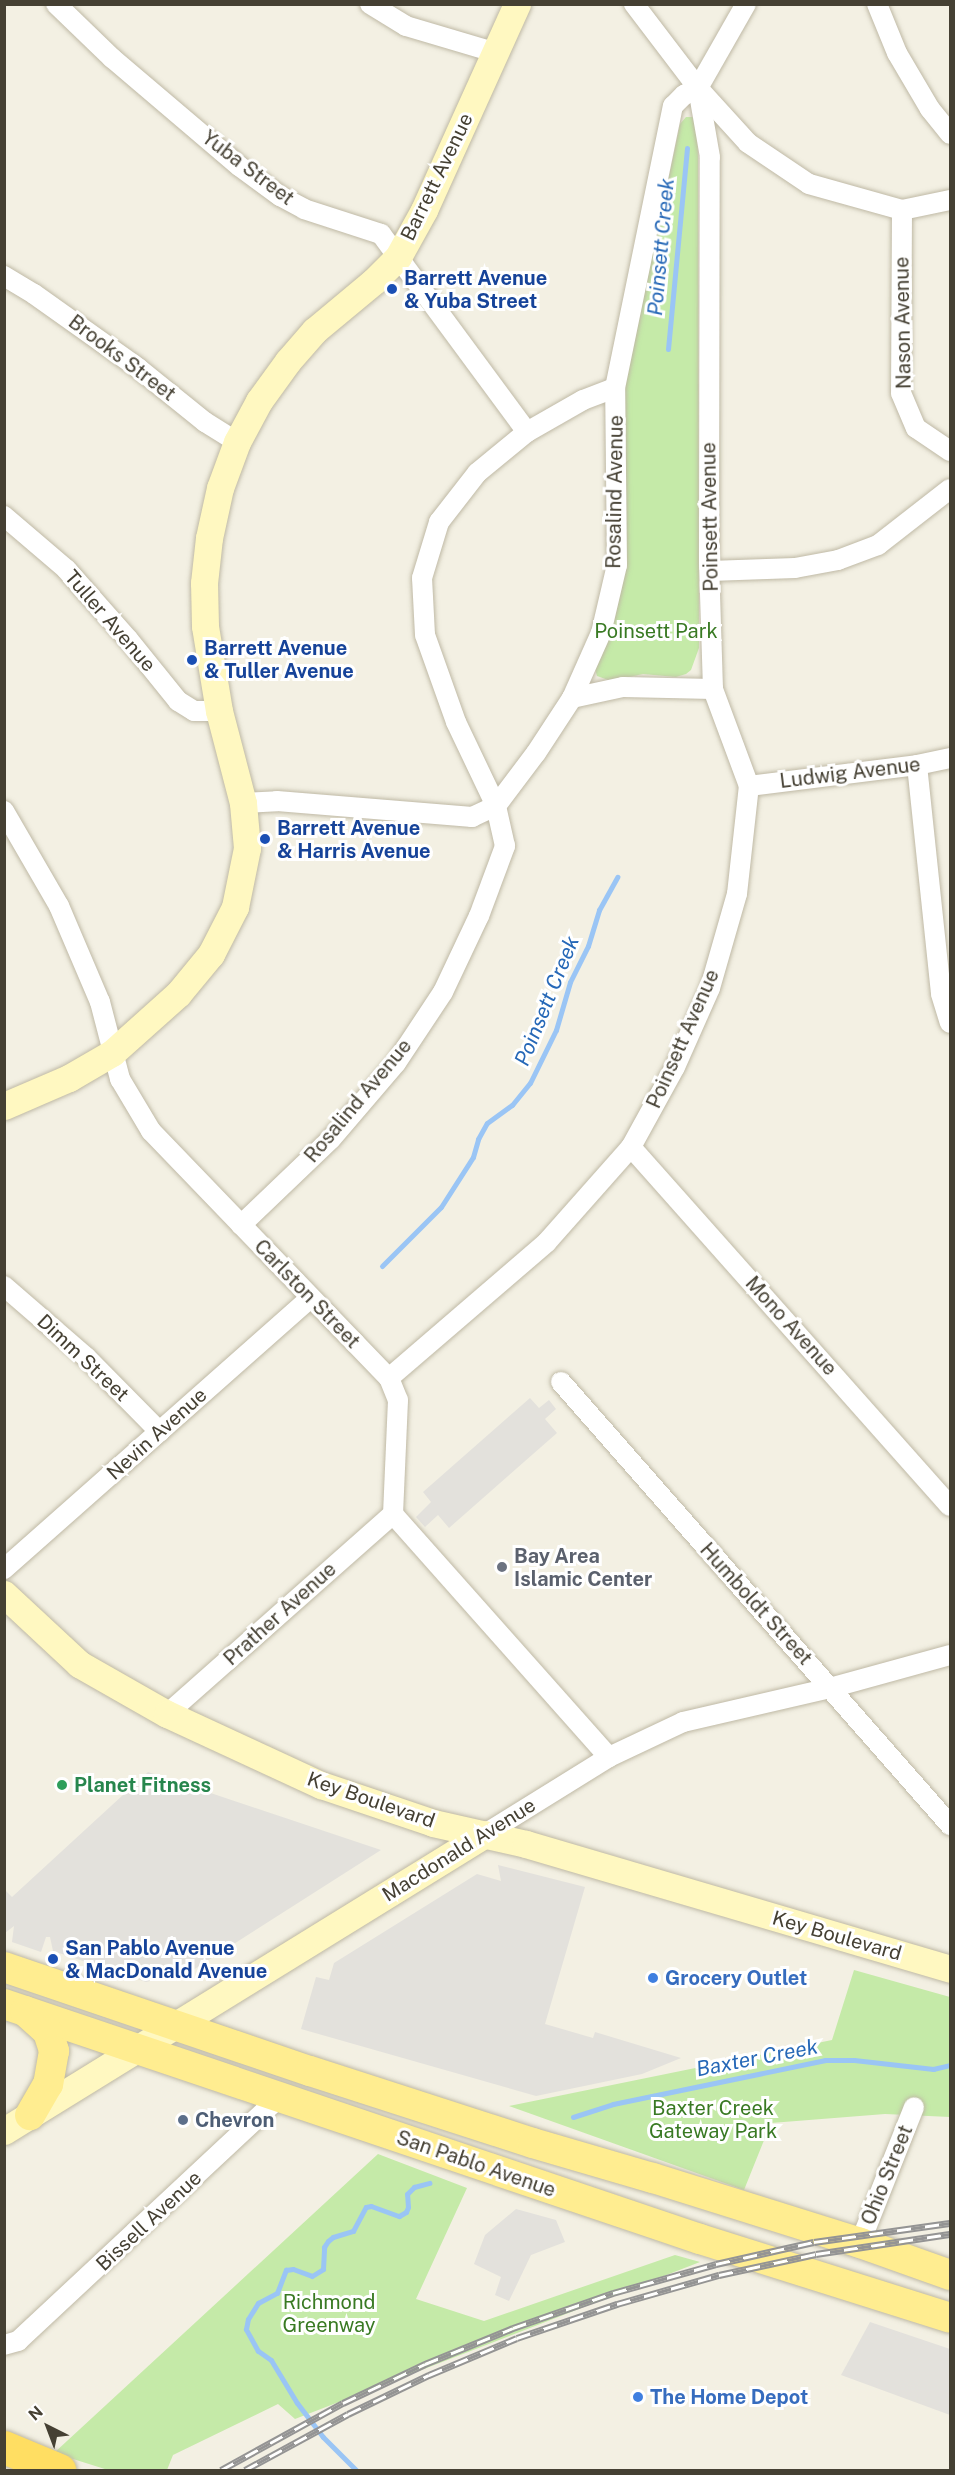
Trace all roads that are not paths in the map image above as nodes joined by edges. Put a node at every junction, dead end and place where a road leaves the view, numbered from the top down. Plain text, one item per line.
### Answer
1 (56, 4) edge
2 (370, 4) edge
3 (517, 4) edge
4 (634, 4) edge
5 (746, 4) edge
6 (877, 4) edge
7 (497, 53) junction
8 (698, 88) junction
9 (951, 134) edge
10 (951, 200) edge
11 (902, 210) junction
12 (398, 257) junction
13 (4, 276) edge
14 (615, 388) junction
15 (527, 432) junction
16 (237, 442) junction
17 (951, 451) edge
18 (951, 489) edge
19 (4, 516) edge
20 (710, 571) junction
21 (713, 689) junction
22 (572, 698) junction
23 (219, 711) junction
24 (951, 758) edge
25 (917, 765) junction
26 (749, 786) junction
27 (243, 803) junction
28 (496, 806) junction
29 (4, 811) edge
30 (951, 1023) edge
31 (112, 1053) junction
32 (4, 1106) edge
33 (631, 1147) junction
34 (241, 1225) junction
35 (4, 1286) edge
36 (310, 1298) junction
37 (389, 1378) junction
38 (561, 1382) dead end
39 (160, 1432) junction
40 (951, 1506) edge
41 (393, 1514) junction
42 (4, 1569) edge
43 (4, 1594) edge
44 (951, 1655) edge
45 (830, 1688) junction
46 (167, 1714) junction
47 (609, 1757) junction
48 (951, 1825) edge
49 (485, 1834) junction
50 (4, 1967) edge
51 (951, 1969) edge
52 (15, 2008) edge
53 (174, 2025) junction
54 (137, 2049) junction
55 (279, 2098) junction
56 (914, 2107) dead end
57 (30, 2115) junction
58 (4, 2131) edge
59 (860, 2243) junction
60 (951, 2275) edge
61 (951, 2318) edge
62 (11, 2343) edge
63 (4, 2446) edge
64 (58, 2470) edge

1 - 12 street, Yuba Street
2 - 7 street
3 - 7 street, Barrett Avenue
4 - 8 street
5 - 8 street
6 - 9 street
7 - 12 street, Barrett Avenue
8 - 11 street
8 - 14 street, Rosalind Avenue
8 - 20 street, Poinsett Avenue
10 - 11 street
11 - 17 street, Nason Avenue
12 - 15 street, Yuba Street
12 - 16 street, Barrett Avenue
13 - 16 street, Brooks Street
14 - 15 street
14 - 22 street, Rosalind Avenue
15 - 28 street
16 - 23 street, Barrett Avenue
18 - 20 street
19 - 23 street, Tuller Avenue
20 - 21 street, Poinsett Avenue
21 - 22 street
21 - 26 street, Poinsett Avenue
22 - 28 street, Rosalind Avenue
23 - 27 street, Barrett Avenue
24 - 25 street, Ludwig Avenue
25 - 26 street, Ludwig Avenue
25 - 30 street
26 - 33 street, Poinsett Avenue
27 - 28 street
27 - 31 street, Barrett Avenue
28 - 34 street, Rosalind Avenue
29 - 31 street, Carlston Street
31 - 32 street, Barrett Avenue
31 - 34 street, Carlston Street
33 - 37 street, Poinsett Avenue
33 - 40 street, Mono Avenue
34 - 36 street, Carlston Street
35 - 39 street, Dimm Street
36 - 37 street, Carlston Street
36 - 39 street, Nevin Avenue
37 - 41 street, Carlston Street
38 - 45 street, Humboldt Street
39 - 42 street, Nevin Avenue
41 - 46 street, Prather Avenue
41 - 47 street
43 - 46 street, Key Boulevard
44 - 45 street, Macdonald Avenue
45 - 47 street, Macdonald Avenue
45 - 48 street, Humboldt Street
46 - 49 street, Key Boulevard
47 - 49 street, Macdonald Avenue
49 - 51 street, Key Boulevard
49 - 53 street, Macdonald Avenue
50 - 53 main road, San Pablo Avenue
52 - 54 main road, San Pablo Avenue
52 - 57 main road
53 - 54 street, Macdonald Avenue
53 - 59 main road, San Pablo Avenue
54 - 55 main road, San Pablo Avenue
54 - 57 street, Macdonald Avenue
55 - 61 main road, San Pablo Avenue
55 - 62 street, Bissell Avenue
56 - 59 street, Ohio Street
57 - 58 street, Macdonald Avenue
59 - 60 main road, San Pablo Avenue
63 - 64 highway

